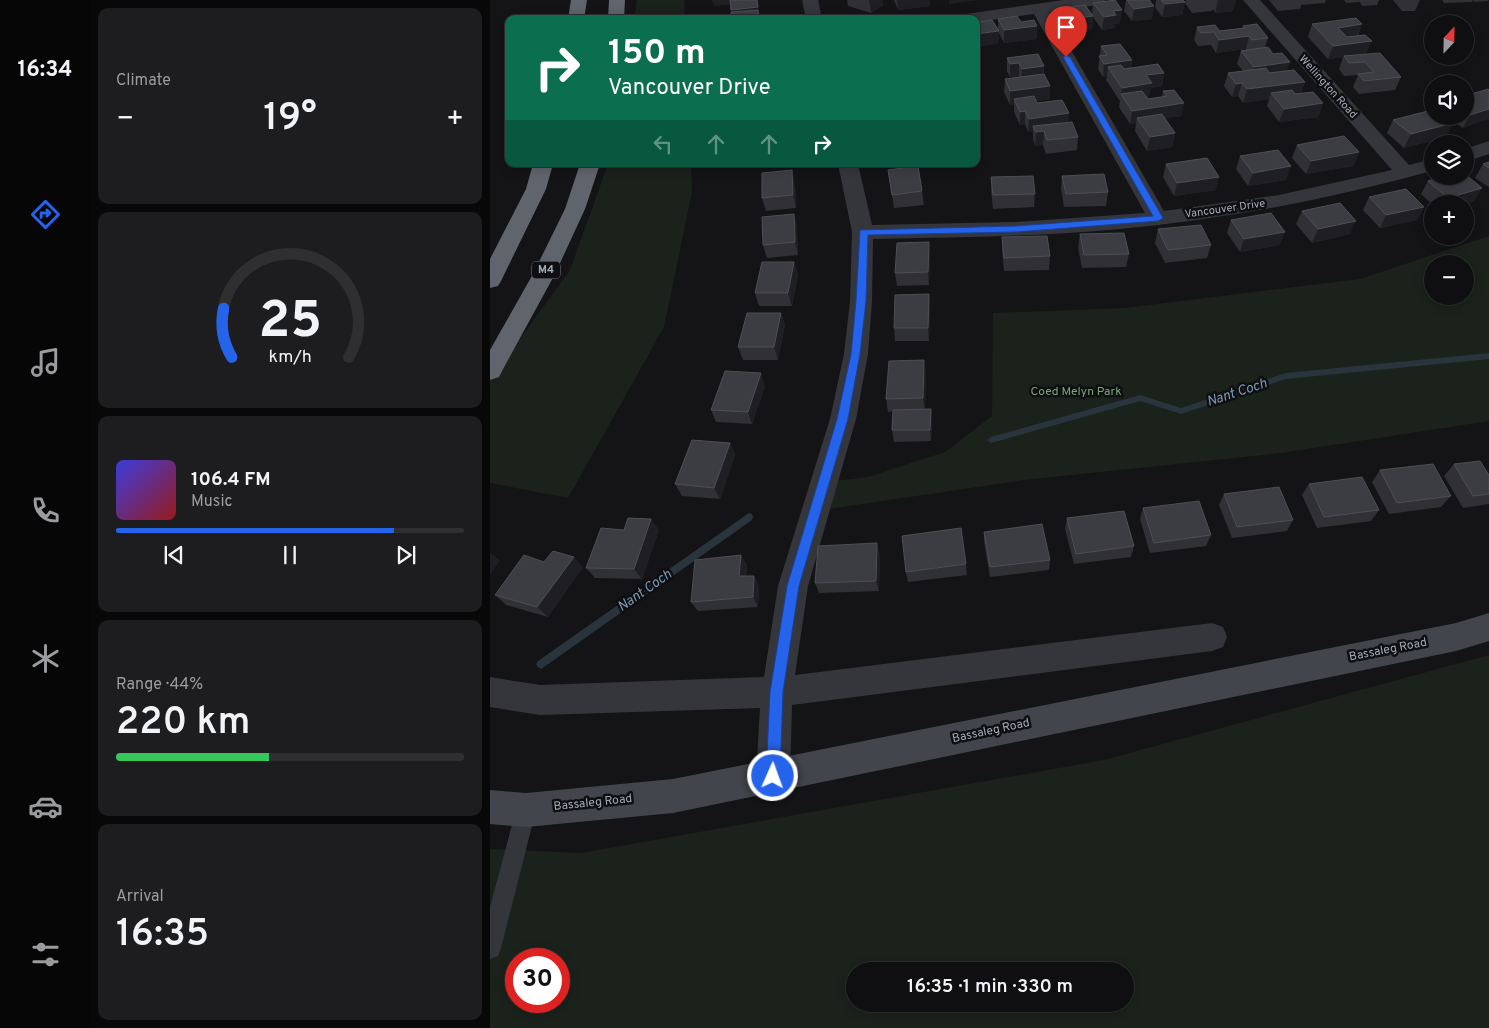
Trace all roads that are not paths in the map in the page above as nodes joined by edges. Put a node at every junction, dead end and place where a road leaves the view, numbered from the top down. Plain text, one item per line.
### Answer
1 (579, 0) edge
2 (617, 0) edge
3 (810, 0) edge
4 (1097, 0) edge
5 (1251, 0) edge
6 (1039, 9) junction
7 (577, 15) edge
8 (616, 15) edge
9 (813, 15) edge
10 (980, 17) edge
11 (1489, 147) edge
12 (1474, 153) edge
13 (542, 167) edge
14 (589, 167) edge
15 (849, 167) edge
16 (1424, 167) edge
17 (1405, 173) junction
18 (1158, 218) junction
19 (863, 232) junction
20 (490, 281) edge
21 (490, 372) edge
22 (1489, 626) edge
23 (1212, 637) dead end
24 (490, 692) edge
25 (777, 692) junction
26 (773, 776) junction
27 (490, 807) edge
28 (526, 810) junction
29 (490, 948) edge

1 - 7 highway
2 - 8 highway
3 - 9 street
4 - 6 street
5 - 17 street, Wellington Road
6 - 10 street
6 - 18 street
11 - 12 street
13 - 20 highway
14 - 21 highway, M4
15 - 19 street
16 - 17 street, Vancouver Drive
17 - 18 street, Vancouver Drive
18 - 19 street, Vancouver Drive
19 - 25 street
22 - 26 street, Bassaleg Road
23 - 25 street
24 - 25 street
25 - 26 street
26 - 28 street, Bassaleg Road
27 - 28 street, Bassaleg Road
28 - 29 lane

